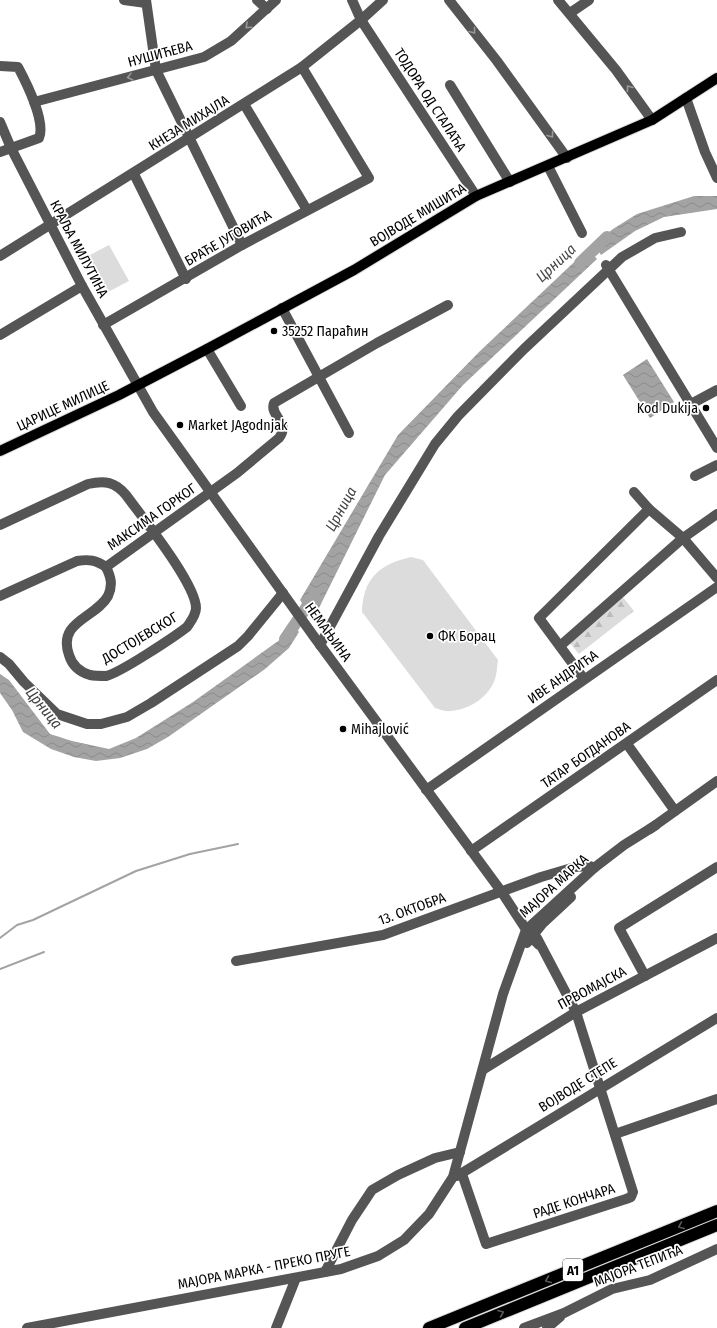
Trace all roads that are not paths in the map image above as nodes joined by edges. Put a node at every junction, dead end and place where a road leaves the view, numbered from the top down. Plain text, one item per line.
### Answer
1 (124, 0) edge
2 (258, 0) edge
3 (276, 0) edge
4 (352, 0) edge
5 (383, 0) edge
6 (450, 0) edge
7 (558, 0) edge
8 (589, 0) edge
9 (146, 2) edge
10 (267, 9) junction
11 (570, 13) junction
12 (361, 20) junction
13 (0, 66) edge
14 (302, 67) junction
15 (156, 70) junction
16 (717, 78) edge
17 (450, 85) dead end
18 (686, 98) junction
19 (34, 102) junction
20 (244, 104) junction
21 (652, 120) junction
22 (0, 122) edge
23 (188, 138) junction
24 (11, 148) junction
25 (0, 152) edge
26 (567, 158) junction
27 (548, 166) junction
28 (134, 174) junction
29 (717, 178) edge
30 (510, 182) junction
31 (476, 196) junction
32 (307, 210) junction
33 (50, 225) junction
34 (681, 232) dead end
35 (582, 233) dead end
36 (242, 245) junction
37 (0, 256) edge
38 (607, 267) junction
39 (186, 279) junction
40 (82, 286) junction
41 (448, 305) dead end
42 (282, 308) junction
43 (103, 325) junction
44 (0, 336) edge
45 (208, 349) junction
46 (318, 376) junction
47 (137, 386) junction
48 (717, 390) edge
49 (691, 404) junction
50 (241, 406) dead end
51 (349, 433) dead end
52 (717, 448) edge
53 (0, 451) edge
54 (717, 465) edge
55 (695, 476) dead end
56 (211, 492) junction
57 (634, 492) dead end
58 (649, 509) junction
59 (717, 514) edge
60 (0, 525) edge
61 (154, 533) junction
62 (683, 538) junction
63 (106, 567) junction
64 (717, 578) edge
65 (717, 587) edge
66 (284, 595) junction
67 (0, 596) edge
68 (318, 641) junction
69 (560, 646) junction
70 (0, 657) edge
71 (584, 679) junction
72 (717, 680) edge
73 (626, 744) junction
74 (717, 781) edge
75 (426, 790) junction
76 (674, 811) junction
77 (656, 825) junction
78 (471, 852) junction
79 (717, 867) edge
80 (594, 868) junction
81 (501, 891) junction
82 (530, 931) junction
83 (717, 938) edge
84 (236, 961) dead end
85 (645, 976) junction
86 (576, 1012) junction
87 (717, 1018) edge
88 (484, 1069) junction
89 (600, 1088) junction
90 (717, 1099) edge
91 (615, 1134) junction
92 (464, 1136) joint
93 (460, 1152) junction
94 (457, 1176) junction
95 (717, 1211) edge
96 (717, 1225) edge
97 (717, 1250) edge
98 (325, 1272) junction
99 (296, 1278) junction
100 (564, 1313) junction
101 (27, 1328) edge
102 (276, 1328) edge
103 (429, 1328) edge
104 (464, 1328) edge
105 (524, 1328) edge
106 (547, 1328) edge

1 - 9 street
2 - 10 street
3 - 10 street, НУШИЋЕВА
4 - 12 street, ТОДОРА ОД СТАЛАЋА
5 - 12 street, КНЕЗА МИХАЈЛА
6 -> 26 street
7 - 11 street
8 - 11 street
9 - 15 street
10 -> 15 street, НУШИЋЕВА
21 -> 11 street
12 - 14 street, КНЕЗА МИХАЈЛА
12 - 31 street, ТОДОРА ОД СТАЛАЋА
13 - 19 street
14 - 20 street, КНЕЗА МИХАЈЛА
14 - 32 street, БРАЋЕ ЈУГОВИЋА
15 -> 19 street, НУШИЋЕВА
15 - 23 street
16 - 18 main road, ВОЈВОДЕ МИШИЋА
17 - 30 street
18 - 21 main road, ВОЈВОДЕ МИШИЋА
18 - 29 street
19 - 24 street
20 - 23 street, КНЕЗА МИХАЈЛА
20 - 32 street
21 - 26 main road, ВОЈВОДЕ МИШИЋА
22 - 24 street, КРАЉА МИЛУТИНА
23 - 28 street, КНЕЗА МИХАЈЛА
23 - 36 street
24 - 25 street
24 - 33 street, КРАЉА МИЛУТИНА
26 - 27 main road, ВОЈВОДЕ МИШИЋА
27 - 30 main road, ВОЈВОДЕ МИШИЋА
27 - 35 street
28 - 33 street, КНЕЗА МИХАЈЛА
28 - 39 street
30 - 31 main road, ВОЈВОДЕ МИШИЋА
31 - 42 main road, ВОЈВОДЕ МИШИЋА
32 - 36 street, БРАЋЕ ЈУГОВИЋА
33 - 37 street, КНЕЗА МИХАЈЛА
33 - 40 street, КРАЉА МИЛУТИНА
34 - 38 street
36 - 39 street, БРАЋЕ ЈУГОВИЋА
38 - 49 street
38 - 68 street
39 - 43 street, БРАЋЕ ЈУГОВИЋА
40 - 43 street, КРАЉА МИЛУТИНА
40 - 44 street
41 - 46 street
42 - 45 main road, ВОЈВОДЕ МИШИЋА
42 - 46 street
43 - 47 street, КРАЉА МИЛУТИНА
45 - 47 main road, ВОЈВОДЕ МИШИЋА
45 - 50 street
46 - 51 street
46 - 56 street, МАКСИМА ГОРКОГ
47 - 53 main road, ЦАРИЦЕ МИЛИЦЕ
47 - 56 street, НЕМАЊИНА
48 - 49 street
49 - 52 street
54 - 55 street
56 - 61 street, МАКСИМА ГОРКОГ
56 - 66 street, НЕМАЊИНА
57 - 58 street
58 - 62 street
58 - 69 street
59 - 62 street
60 - 61 street, ДОСТОЈЕВСКОГ
61 - 63 street, МАКСИМА ГОРКОГ
61 - 63 street, ДОСТОЈЕВСКОГ
62 - 64 street
62 - 69 street
63 - 67 street, МАКСИМА ГОРКОГ
65 - 71 street, ИВЕ АНДРИЋА
66 - 68 street, НЕМАЊИНА
66 - 70 street
68 - 75 street, НЕМАЊИНА
69 - 71 street
71 - 75 street, ИВЕ АНДРИЋА
72 - 73 street, ТАТАР БОГДАНОВА
73 - 76 street
73 - 78 street, ТАТАР БОГДАНОВА
74 - 76 street, МАЈОРА МАРКА
75 - 78 street, НЕМАЊИНА
76 - 77 street, МАЈОРА МАРКА
77 - 80 street, МАЈОРА МАРКА
77 - 82 street, МАЈОРА МАРКА
78 - 81 street, НЕМАЊИНА
79 - 85 street
80 - 81 street, 13. ОКТОБРА
80 - 82 street, МАЈОРА МАРКА
81 - 82 street, НЕМАЊИНА
81 - 84 street, 13. ОКТОБРА
82 - 86 street, НЕМАЊИНА
82 - 88 street, МАЈОРА МАРКА
83 - 85 street, ПРВОМАЈСКА
85 - 86 street, ПРВОМАЈСКА
86 - 88 street, ПРВОМАЈСКА
86 - 89 street, НЕМАЊИНА
87 - 89 street, ВОЈВОДЕ СТЕПЕ
88 - 92 street, МАЈОРА МАРКА
89 - 91 street, НЕМАЊИНА
89 - 94 street, ВОЈВОДЕ СТЕПЕ
90 - 91 street
91 - 94 street, РАДЕ КОНЧАРА
92 - 93 street, МАЈОРА МАРКА - ПРЕКО ПРУГЕ
93 - 94 street, МАЈОРА МАРКА - ПРЕКО ПРУГЕ
93 - 98 street
94 - 98 street, МАЈОРА МАРКА - ПРЕКО ПРУГЕ
95 -> 103 highway, A1
104 -> 96 highway, A1
97 - 100 street, МАЈОРА ТЕПИЋА
98 - 99 street, МАЈОРА МАРКА - ПРЕКО ПРУГЕ
99 - 101 street, МАЈОРА МАРКА - ПРЕКО ПРУГЕ
99 - 102 street
100 - 105 street, МАЈОРА ТЕПИЋА
100 - 106 street

